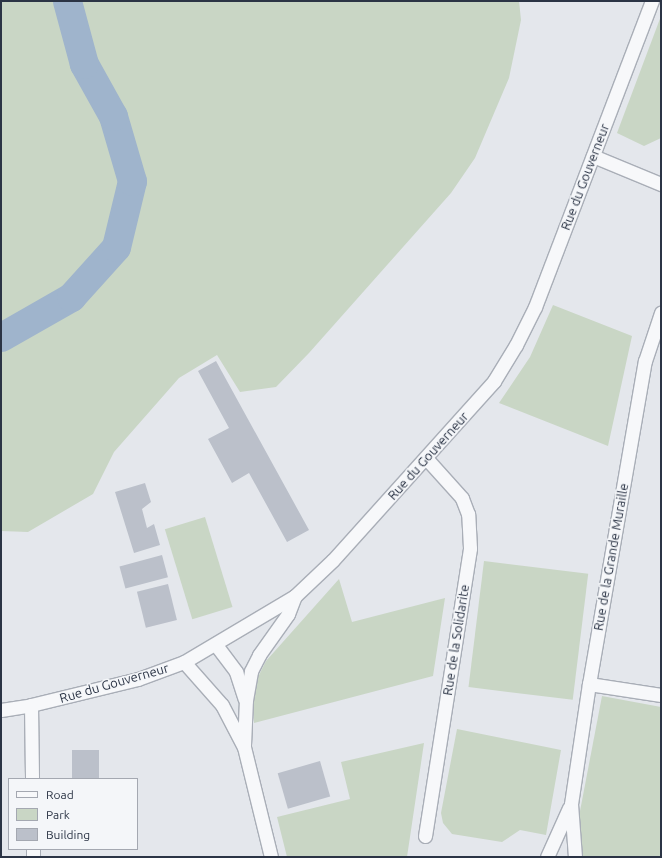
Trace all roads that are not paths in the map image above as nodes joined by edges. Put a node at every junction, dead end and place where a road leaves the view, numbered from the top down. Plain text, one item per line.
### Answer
1 (652, 1) edge
2 (593, 156) junction
3 (661, 184) edge
4 (661, 313) edge
5 (426, 458) junction
6 (295, 596) junction
7 (216, 645) junction
8 (184, 662) junction
9 (589, 684) junction
10 (661, 695) edge
11 (246, 700) junction
12 (31, 705) junction
13 (1, 710) edge
14 (244, 747) junction
15 (32, 778) edge
16 (571, 804) junction
17 (425, 836) dead end
18 (271, 857) edge
19 (547, 857) edge
20 (575, 857) edge

1 - 2 street, Rue du Gouverneur
2 - 3 street
2 - 5 street, Rue du Gouverneur
4 - 9 street, Rue de la Grande Muraille
5 - 6 street, Rue du Gouverneur
5 - 17 street, Rue de la Solidarite
6 - 7 street, Rue du Gouverneur
6 - 11 street
7 - 8 street, Rue du Gouverneur
7 - 11 street
8 - 12 street, Rue du Gouverneur
8 - 14 street
9 - 10 street
9 - 16 street, Rue de la Grande Muraille
11 - 14 street
12 - 13 street, Rue du Gouverneur
12 - 15 street
14 - 18 street
16 - 19 street, Rue de la Grande Muraille
16 - 20 street, Rue de la Grande Muraille

